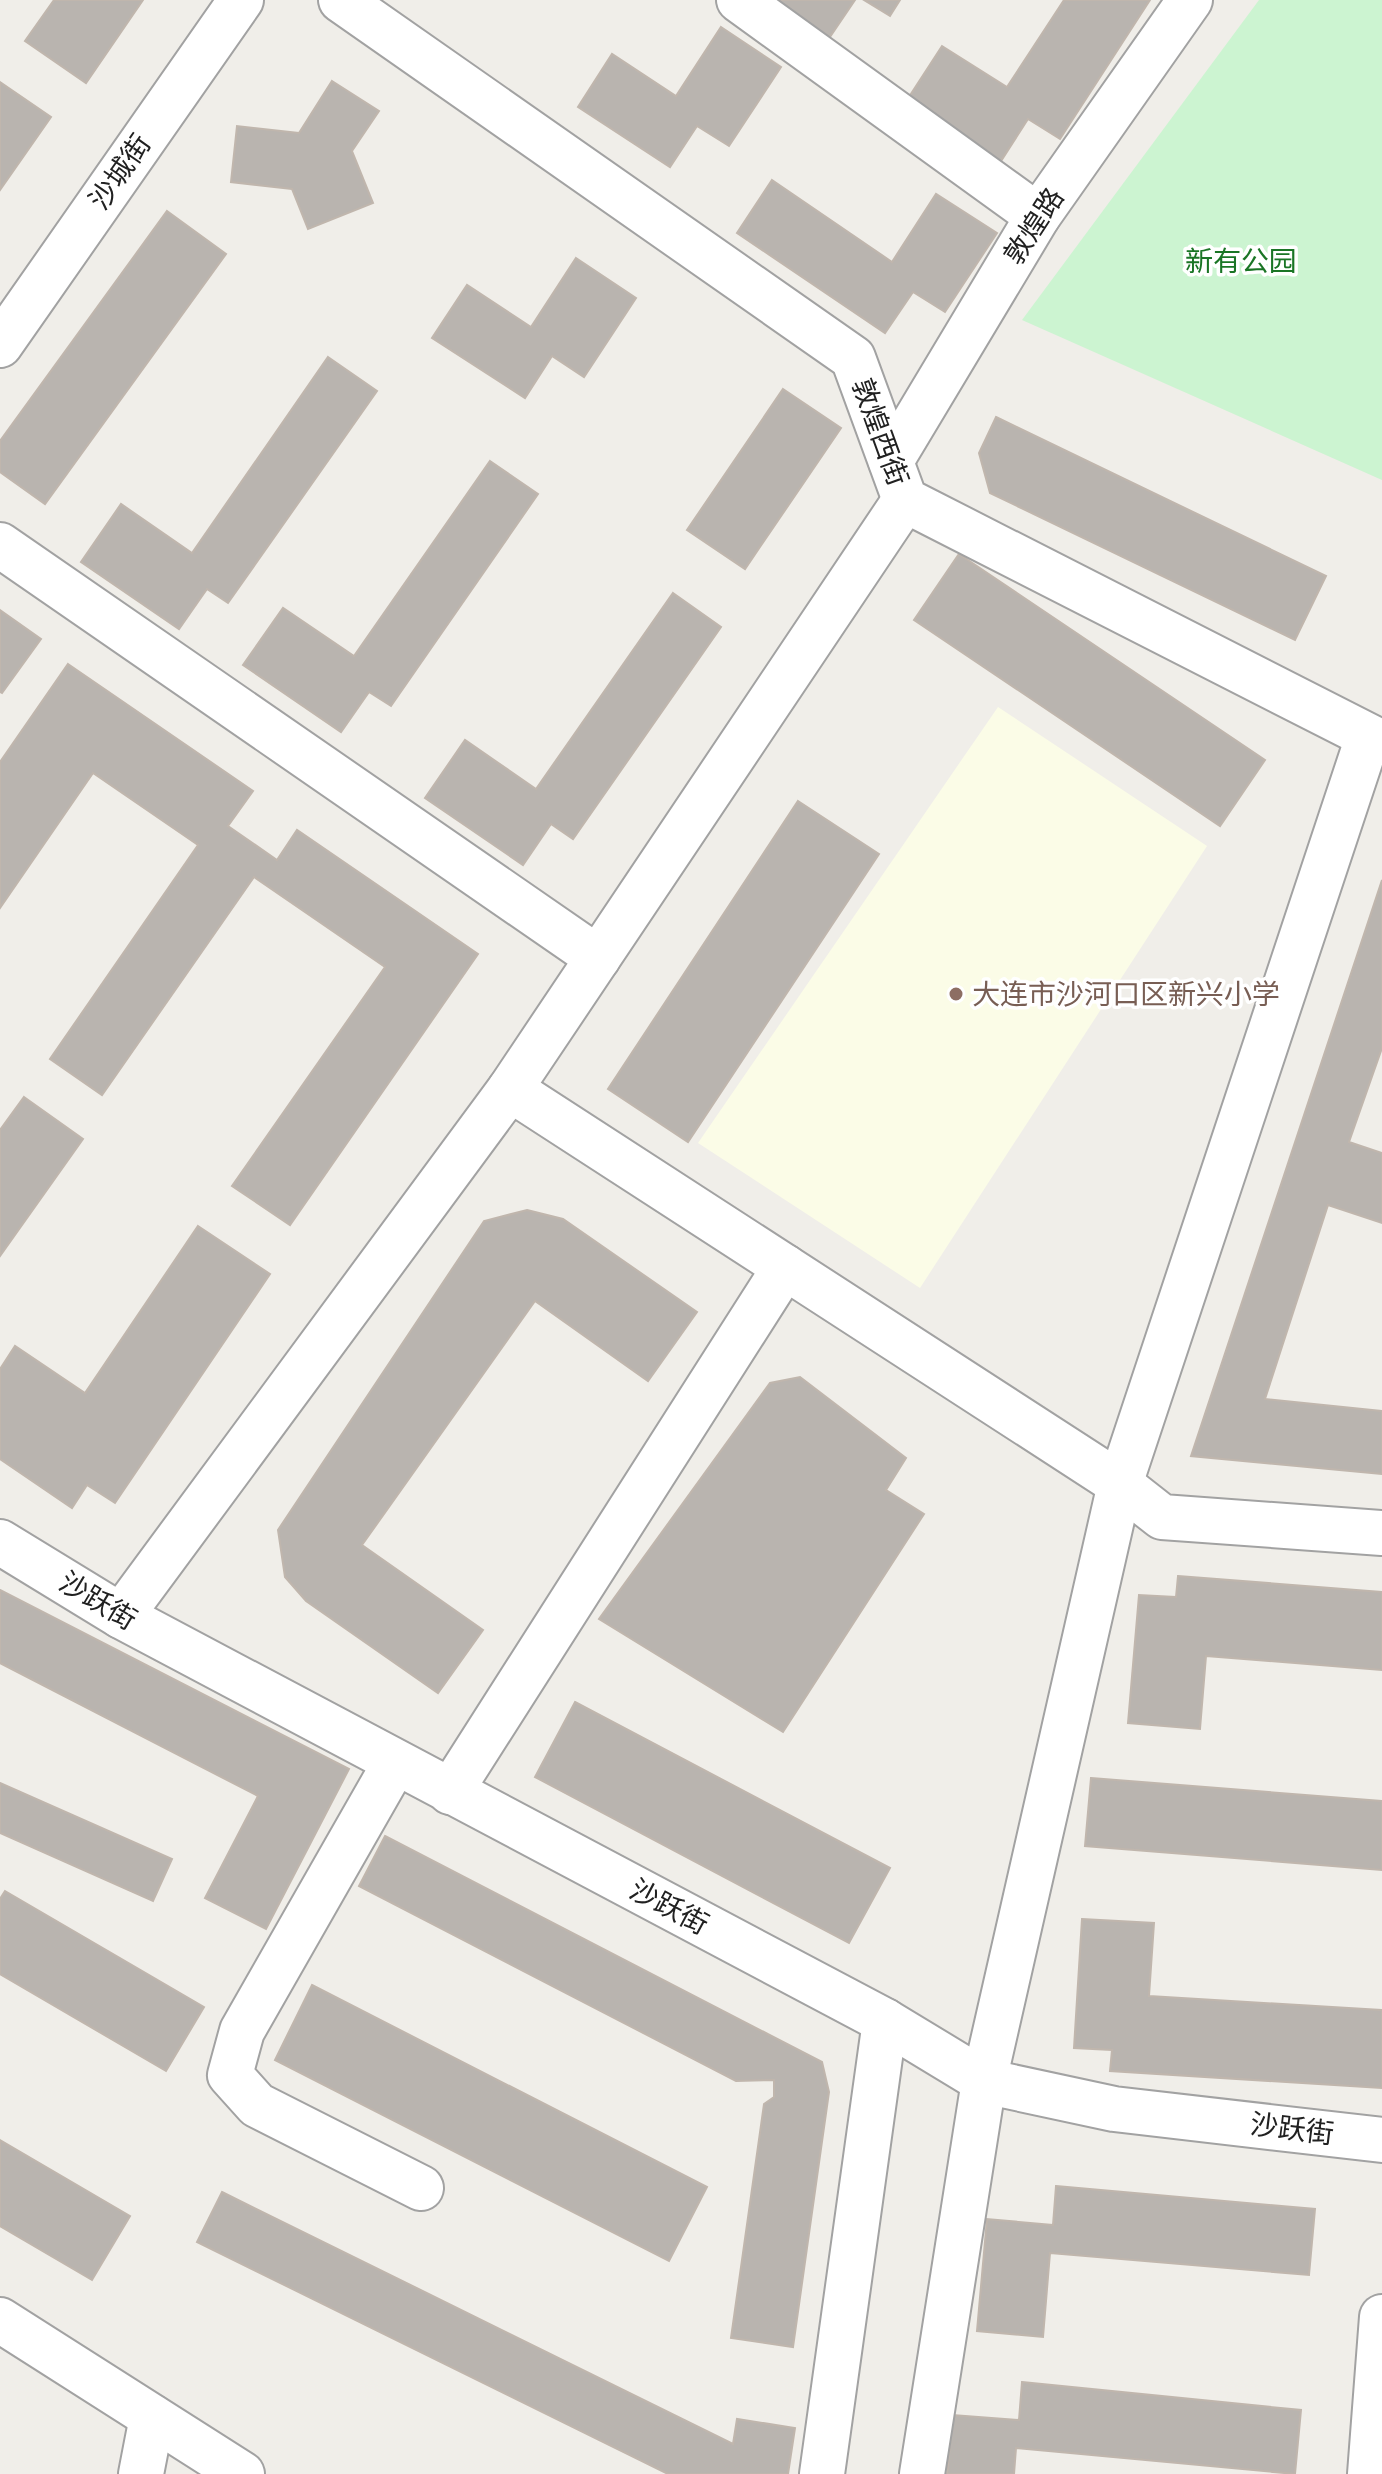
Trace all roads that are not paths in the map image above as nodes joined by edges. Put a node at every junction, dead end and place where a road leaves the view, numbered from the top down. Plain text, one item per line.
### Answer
1 (241, 0) edge
2 (341, 0) edge
3 (739, 0) edge
4 (1190, 0) edge
5 (1038, 216) junction
6 (0, 345) edge
7 (898, 480) junction
8 (0, 545) edge
9 (1375, 740) edge
10 (598, 958) junction
11 (510, 1089) junction
12 (785, 1267) junction
13 (1120, 1484) junction
14 (1382, 1533) edge
15 (0, 1542) edge
16 (121, 1616) junction
17 (395, 1763) junction
18 (450, 1792) junction
19 (885, 2021) junction
20 (984, 2081) junction
21 (1382, 2140) edge
22 (421, 2188) dead end
23 (1382, 2317) edge
24 (0, 2320) edge
25 (152, 2417) junction
26 (141, 2474) edge
27 (242, 2474) edge
28 (822, 2474) edge
29 (922, 2474) edge
30 (1370, 2474) edge

1 - 6 street, 沙城街
2 - 7 street, 敦煌西街
3 - 5 street
4 - 5 street, 敦煌路
5 - 7 street, 敦煌路
7 - 9 street, 敦煌西街
7 - 10 street, 敦煌路
8 - 10 street
9 - 13 street
10 - 11 street, 敦煌路
11 - 12 street
11 - 16 street, 敦煌路
12 - 13 street
12 - 18 street
13 - 14 street
13 - 20 street
15 - 16 street, 沙跃街
16 - 17 street, 沙跃街
17 - 18 street, 沙跃街
17 - 22 street
18 - 19 street, 沙跃街
19 - 20 street, 沙跃街
19 - 28 street
20 - 21 street, 沙跃街
20 - 29 street
23 - 30 street
24 - 25 street
25 - 26 street
25 - 27 street

